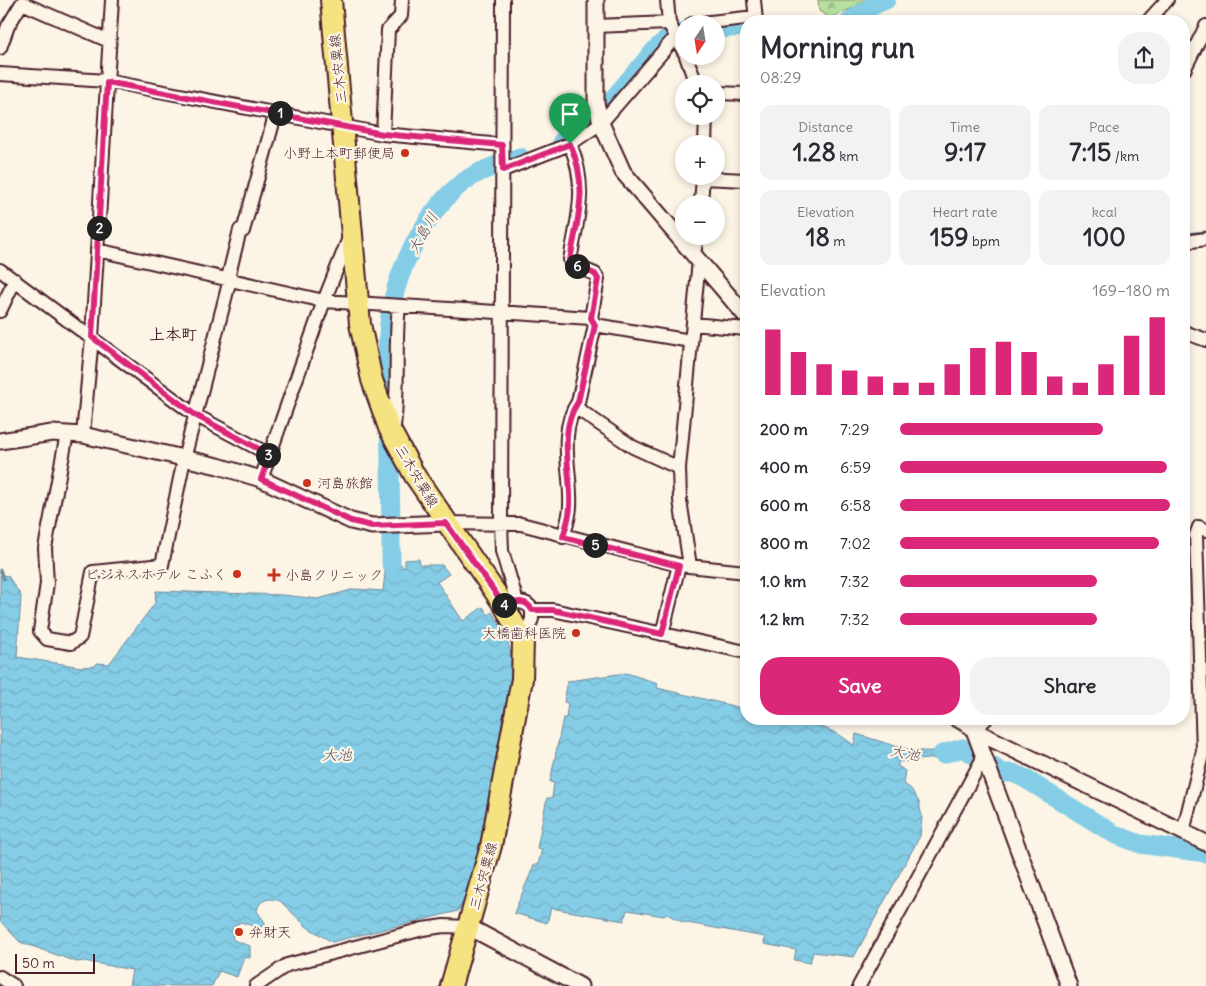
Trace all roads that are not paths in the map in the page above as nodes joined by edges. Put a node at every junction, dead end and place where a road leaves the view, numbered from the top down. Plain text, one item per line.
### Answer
1 (112, 0) edge
2 (331, 0) edge
3 (402, 0) edge
4 (503, 0) edge
5 (596, 0) edge
6 (667, 0) edge
7 (754, 0) edge
8 (1167, 0) edge
9 (755, 15) edge
10 (1153, 15) edge
11 (740, 20) edge
12 (725, 21) edge
13 (596, 26) junction
14 (1206, 26) edge
15 (675, 29) edge
16 (110, 41) junction
17 (0, 48) edge
18 (1190, 58) edge
19 (0, 74) edge
20 (107, 82) junction
21 (725, 93) edge
22 (740, 94) edge
23 (276, 112) junction
24 (601, 123) junction
25 (344, 126) junction
26 (383, 134) junction
27 (570, 144) junction
28 (502, 145) junction
29 (503, 170) junction
30 (725, 179) edge
31 (740, 180) edge
32 (352, 231) junction
33 (1206, 239) edge
34 (1190, 241) edge
35 (697, 245) edge
36 (97, 250) junction
37 (697, 257) junction
38 (0, 270) edge
39 (228, 278) junction
40 (14, 280) junction
41 (324, 301) junction
42 (358, 303) junction
43 (399, 306) junction
44 (740, 309) edge
45 (0, 311) edge
46 (503, 311) junction
47 (593, 322) junction
48 (693, 324) junction
49 (740, 328) edge
50 (1190, 334) edge
51 (92, 337) junction
52 (1206, 340) edge
53 (691, 341) junction
54 (575, 407) junction
55 (195, 415) junction
56 (67, 434) junction
57 (83, 435) junction
58 (393, 435) junction
59 (0, 441) edge
60 (270, 455) junction
61 (184, 459) junction
62 (679, 468) junction
63 (261, 479) junction
64 (501, 522) junction
65 (446, 523) junction
66 (1206, 530) edge
67 (563, 537) junction
68 (684, 566) junction
69 (740, 571) edge
70 (510, 603) junction
71 (532, 610) junction
72 (662, 634) junction
73 (523, 642) junction
74 (740, 651) edge
75 (971, 725) edge
76 (973, 725) edge
77 (983, 758) junction
78 (1182, 832) junction
79 (1206, 843) edge
80 (469, 927) junction
81 (0, 977) edge
82 (14, 986) edge
83 (256, 986) edge
84 (451, 986) edge
85 (580, 986) edge
86 (859, 986) edge
87 (1069, 986) edge

1 - 16 street
2 - 25 main road, 三木宍粟線
3 - 26 street
4 - 28 street
5 - 13 street
6 - 15 street
7 - 9 street
8 - 10 street
11 - 12 street
13 - 15 street
13 - 24 street
14 - 18 street
15 - 24 street
16 - 17 street
16 - 20 street
19 - 20 street
20 - 23 street
20 - 36 street
21 - 22 street
23 - 25 street
23 - 39 street
24 - 27 street
24 - 37 street
25 - 26 street
25 - 32 main road, 三木宍粟線
26 - 28 street
27 - 29 street
27 - 47 street
28 - 29 street
29 - 46 street
30 - 31 street
32 - 41 street
32 - 42 main road, 三木宍粟線
33 - 34 street
35 - 37 street
36 - 39 street
36 - 51 street
37 - 44 street
37 - 48 street
38 - 40 street
39 - 41 street
39 - 55 street
40 - 45 street
40 - 51 street
41 - 42 street
41 - 60 street
42 - 43 street
42 - 58 main road, 三木宍粟線
43 - 46 street
43 - 58 street
46 - 47 street
46 - 64 street
47 - 53 street
47 - 54 street
48 - 49 street
48 - 53 street
50 - 52 street
51 - 55 street
51 - 57 street
53 - 62 street
54 - 62 street
54 - 67 street
55 - 60 street
55 - 61 street
56 - 57 street
56 - 59 street
56 - 61 street
57 - 61 street
58 - 65 main road, 三木宍粟線
60 - 63 street
61 - 63 street
62 - 68 street
63 - 65 street
64 - 65 street
64 - 67 street
64 - 70 street
65 - 70 main road, 三木宍粟線
66 - 78 street
67 - 68 street
68 - 69 street
68 - 72 street
70 - 71 street
70 - 73 main road, 三木宍粟線
71 - 72 street
71 - 73 street
72 - 74 street
73 - 80 main road, 三木宍粟線
75 - 77 street
76 - 78 street
77 - 86 street
77 - 87 street
78 - 79 street
80 - 83 street
80 - 84 main road, 三木宍粟線
80 - 85 street
81 - 82 street

